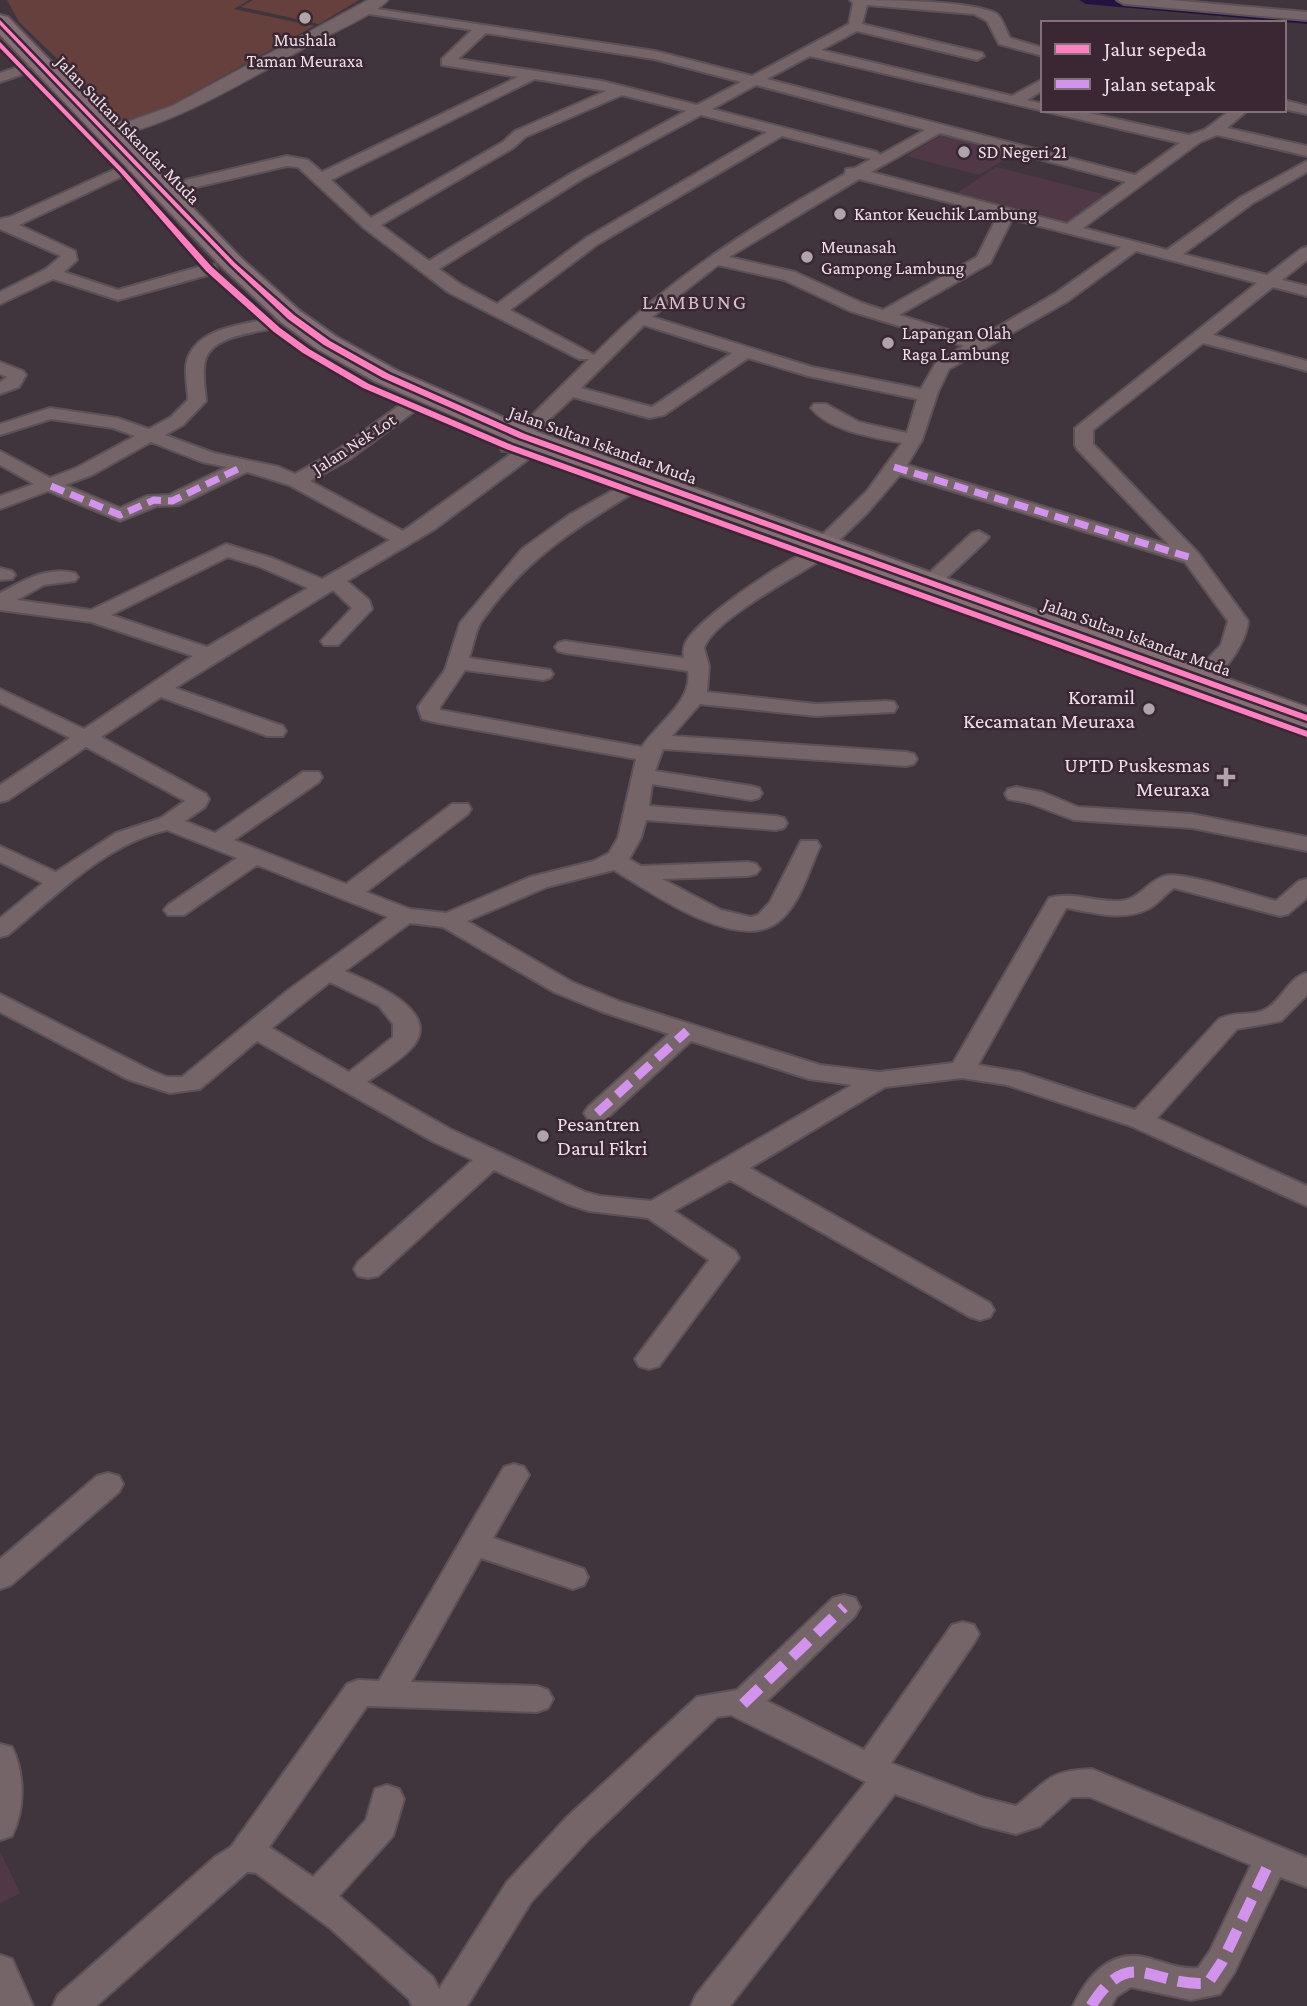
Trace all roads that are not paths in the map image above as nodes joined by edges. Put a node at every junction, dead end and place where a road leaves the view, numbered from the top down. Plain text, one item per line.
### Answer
1 (380, 0) edge
2 (859, 0) edge
3 (1124, 0) edge
4 (363, 9) junction
5 (1307, 16) edge
6 (0, 22) edge
7 (855, 26) junction
8 (481, 30) junction
9 (0, 44) edge
10 (990, 48) junction
11 (810, 52) junction
12 (1041, 52) edge
13 (12, 74) edge
14 (533, 75) junction
15 (933, 80) junction
16 (757, 81) junction
17 (1041, 84) edge
18 (620, 90) junction
19 (1015, 101) junction
20 (1286, 105) edge
21 (1041, 108) edge
22 (178, 110) junction
23 (1307, 110) edge
24 (702, 111) junction
25 (1062, 112) edge
26 (1116, 112) edge
27 (1238, 112) edge
28 (1101, 122) junction
29 (933, 125) junction
30 (102, 128) junction
31 (1215, 130) junction
32 (779, 132) junction
33 (1194, 140) junction
34 (1307, 151) edge
35 (872, 155) junction
36 (127, 166) junction
37 (1307, 166) edge
38 (851, 172) junction
39 (319, 180) junction
40 (1135, 182) junction
41 (192, 183) dead end
42 (1006, 214) junction
43 (2, 224) edge
44 (370, 225) junction
45 (1069, 230) junction
46 (1133, 246) junction
47 (1307, 252) edge
48 (1170, 255) junction
49 (713, 259) junction
50 (209, 269) junction
51 (428, 269) junction
52 (52, 273) junction
53 (1270, 281) junction
54 (664, 291) junction
55 (1307, 291) edge
56 (0, 299) edge
57 (498, 312) junction
58 (884, 316) junction
59 (639, 318) junction
60 (268, 324) junction
61 (1201, 337) junction
62 (976, 344) junction
63 (745, 352) junction
64 (584, 355) junction
65 (1307, 366) edge
66 (0, 367) edge
67 (0, 389) edge
68 (569, 390) junction
69 (927, 396) junction
70 (410, 406) junction
71 (820, 408) dead end
72 (0, 430) edge
73 (151, 436) junction
74 (913, 440) junction
75 (517, 442) junction
76 (0, 457) edge
77 (244, 466) junction
78 (894, 467) junction
79 (296, 481) junction
80 (51, 486) junction
81 (626, 489) junction
82 (0, 503) edge
83 (979, 537) dead end
84 (403, 539) junction
85 (820, 549) junction
86 (1192, 558) junction
87 (68, 577) dead end
88 (932, 581) junction
89 (327, 583) junction
90 (0, 603) edge
91 (94, 616) junction
92 (331, 641) dead end
93 (565, 647) dead end
94 (209, 655) junction
95 (458, 663) junction
96 (698, 666) junction
97 (544, 674) dead end
98 (1199, 679) junction
99 (156, 688) junction
100 (0, 695) edge
101 (694, 697) junction
102 (886, 707) dead end
103 (1307, 718) edge
104 (275, 731) dead end
105 (1307, 734) edge
106 (86, 738) junction
107 (649, 758) junction
108 (906, 759) dead end
109 (311, 777) dead end
110 (751, 793) dead end
111 (1016, 794) dead end
112 (0, 795) edge
113 (460, 809) dead end
114 (635, 813) junction
115 (169, 823) junction
116 (776, 823) dead end
117 (218, 841) junction
118 (1307, 844) edge
119 (808, 846) dead end
120 (0, 853) edge
121 (255, 856) junction
122 (615, 860) junction
123 (748, 869) dead end
124 (637, 873) junction
125 (59, 882) junction
126 (1307, 886) edge
127 (349, 893) junction
128 (176, 909) dead end
129 (405, 915) junction
130 (449, 921) junction
131 (0, 930) edge
132 (330, 972) junction
133 (1307, 980) edge
134 (0, 1002) edge
135 (255, 1029) junction
136 (687, 1031) junction
137 (962, 1070) junction
138 (879, 1080) junction
139 (350, 1083) junction
140 (597, 1113) dead end
141 (1140, 1120) junction
142 (491, 1159) junction
143 (731, 1169) junction
144 (1307, 1197) edge
145 (654, 1210) junction
146 (368, 1269) dead end
147 (980, 1310) dead end
148 (649, 1359) dead end
149 (514, 1475) dead end
150 (108, 1484) dead end
151 (474, 1544) junction
152 (0, 1577) edge
153 (573, 1577) dead end
154 (844, 1606) dead end
155 (963, 1634) dead end
156 (387, 1695) junction
157 (537, 1699) dead end
158 (743, 1704) junction
159 (0, 1757) edge
160 (879, 1773) junction
161 (387, 1799) dead end
162 (0, 1826) edge
163 (243, 1857) junction
164 (1271, 1860) junction
165 (1307, 1872) edge
166 (316, 1897) junction
167 (0, 1970) edge
168 (15, 2006) edge
169 (71, 2006) edge
170 (430, 2006) edge
171 (448, 2006) edge
172 (709, 2006) edge
173 (1091, 2006) edge

1 - 4 street
2 - 7 street
2 - 10 street
3 - 5 street
4 - 8 street
4 - 22 street
6 - 30 highway, Jalan Sultan Iskandar Muda
7 - 10 street
7 - 11 street
8 - 14 street
8 - 16 street
9 - 13 highway, Jalan Sultan Iskandar Muda
10 - 12 street
10 - 15 street
11 - 15 street
11 - 16 street
13 - 36 highway, Jalan Sultan Iskandar Muda
14 - 18 street
14 - 39 street
15 - 19 street
16 - 24 street
16 - 29 street
17 - 19 street
18 - 24 street
18 - 44 street
19 - 21 street
20 - 23 street
22 - 30 street
22 - 36 street
24 - 32 street
24 - 51 street
25 - 28 street
26 - 28 street
27 - 31 street
28 - 33 street
29 - 35 street
29 - 38 street
29 - 40 street
30 - 36 highway, Jalan Sultan Iskandar Muda
31 - 33 street
31 - 34 street
32 - 35 street
32 - 57 street
33 - 40 street
35 - 38 street
36 - 43 street
36 - 50 highway, Jalan Sultan Iskandar Muda
36 - 75 highway, Jalan Sultan Iskandar Muda
37 - 48 street
38 - 42 street
38 - 49 street
38 - 54 street
39 - 41 street
39 - 44 street
40 - 45 street
42 - 45 street
42 - 58 street
43 - 52 street
44 - 51 street
45 - 46 street
46 - 48 street
46 - 62 street
47 - 53 street
48 - 53 street
49 - 54 street
49 - 58 street
50 - 52 street
50 - 60 highway, Jalan Sultan Iskandar Muda
51 - 57 street
52 - 56 street
53 - 55 street
53 - 61 street
54 - 59 street
54 - 64 street
57 - 64 street
58 - 62 street
59 - 63 street
59 - 68 street
60 - 70 highway, Jalan Sultan Iskandar Muda
60 - 73 street
61 - 65 street
61 - 86 street
62 - 69 street
63 - 68 street
63 - 69 street
64 - 75 street
66 - 67 street
68 - 75 street
69 - 74 street
70 - 75 highway, Jalan Sultan Iskandar Muda
70 - 79 street, Jalan Nek Lot
71 - 74 street
72 - 73 street
73 - 77 street
73 - 80 street
74 - 78 street
75 - 81 highway, Jalan Sultan Iskandar Muda
75 - 84 street
75 - 85 highway, Jalan Sultan Iskandar Muda
76 - 80 street
77 - 79 street
77 - 80 street
78 - 85 street
78 - 86 street
79 - 84 street
80 - 82 street
81 - 85 highway, Jalan Sultan Iskandar Muda
81 - 95 street
83 - 88 street
84 - 89 street
85 - 88 highway, Jalan Sultan Iskandar Muda
85 - 96 street
85 - 105 highway, Jalan Sultan Iskandar Muda
86 - 98 street
87 - 90 street
88 - 98 highway, Jalan Sultan Iskandar Muda
89 - 91 street
89 - 92 street
89 - 94 street
90 - 91 street
91 - 94 street
93 - 96 street
94 - 99 street
95 - 97 street
95 - 107 street
96 - 101 street
98 - 103 highway, Jalan Sultan Iskandar Muda
99 - 104 street
99 - 106 street
100 - 106 street
101 - 102 street
101 - 107 street
106 - 112 street
106 - 115 street
107 - 108 street
107 - 110 street
107 - 114 street
109 - 117 street
111 - 118 street
113 - 127 street
114 - 116 street
114 - 122 street
115 - 117 street
115 - 125 street
117 - 121 street
119 - 124 street
120 - 125 street
121 - 127 street
121 - 128 street
122 - 124 street
122 - 130 street
123 - 124 street
125 - 131 street
126 - 137 street
127 - 129 street
129 - 130 street
129 - 132 street
130 - 136 street
132 - 135 street
132 - 139 street
133 - 141 street
134 - 135 street
135 - 139 street
136 - 138 street
136 - 140 street
137 - 138 street
137 - 141 street
138 - 143 street
139 - 142 street
141 - 144 street
142 - 145 street
142 - 146 street
143 - 145 street
143 - 147 street
145 - 148 street
149 - 151 street
150 - 152 street
151 - 153 street
151 - 156 street
154 - 158 street
155 - 160 street
156 - 157 street
156 - 163 street
158 - 160 street
158 - 171 street
159 - 162 street
160 - 164 street
160 - 172 street
161 - 166 street
163 - 166 street
163 - 169 street
164 - 165 street
164 - 173 street
166 - 170 street
167 - 168 street

